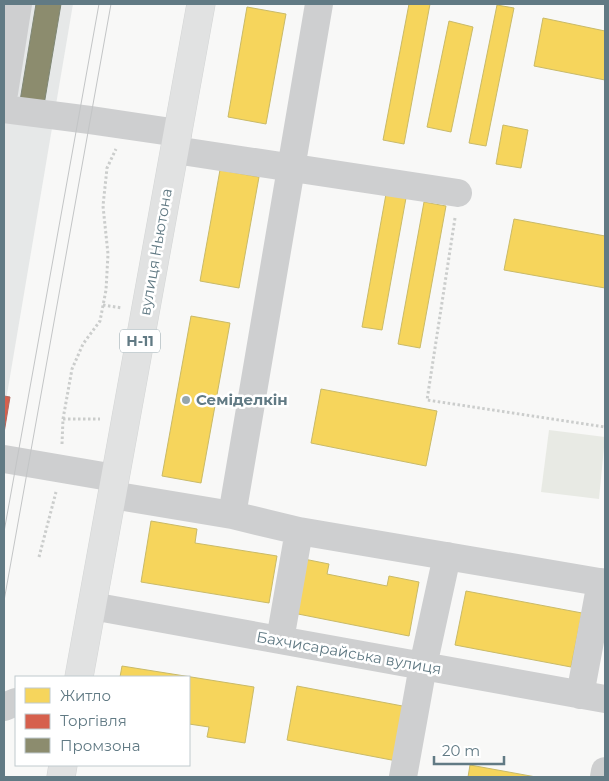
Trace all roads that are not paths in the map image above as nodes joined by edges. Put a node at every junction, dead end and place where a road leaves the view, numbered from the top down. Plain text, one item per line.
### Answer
1 (18, 4) edge
2 (201, 4) edge
3 (319, 4) edge
4 (4, 93) edge
5 (4, 109) edge
6 (176, 142) junction
7 (291, 168) junction
8 (458, 193) road end
9 (4, 459) edge
10 (113, 487) junction
11 (232, 515) junction
12 (299, 531) junction
13 (447, 556) junction
14 (603, 582) edge
15 (92, 606) junction
16 (280, 640) junction
17 (423, 666) junction
18 (79, 676) edge
19 (593, 697) edge
20 (605, 771) edge
21 (403, 777) edge
22 (604, 777) edge

1 - 4 street
2 - 6 main road, вулиця Ньютона / Н-11
3 - 7 street
5 - 6 street
6 - 7 street
6 - 10 main road, вулиця Ньютона / Н-11
7 - 8 street
7 - 11 street
9 - 10 street
10 - 11 street
10 - 15 main road, вулиця Ньютона / Н-11
11 - 12 street
12 - 13 street
12 - 16 street
13 - 14 street
13 - 17 street
14 - 19 street
15 - 16 street, Бахчисарайська вулиця
15 - 18 main road, вулиця Ньютона / Н-11
16 - 17 street, Бахчисарайська вулиця
17 - 19 street, Бахчисарайська вулиця
17 - 21 street
20 - 22 street

